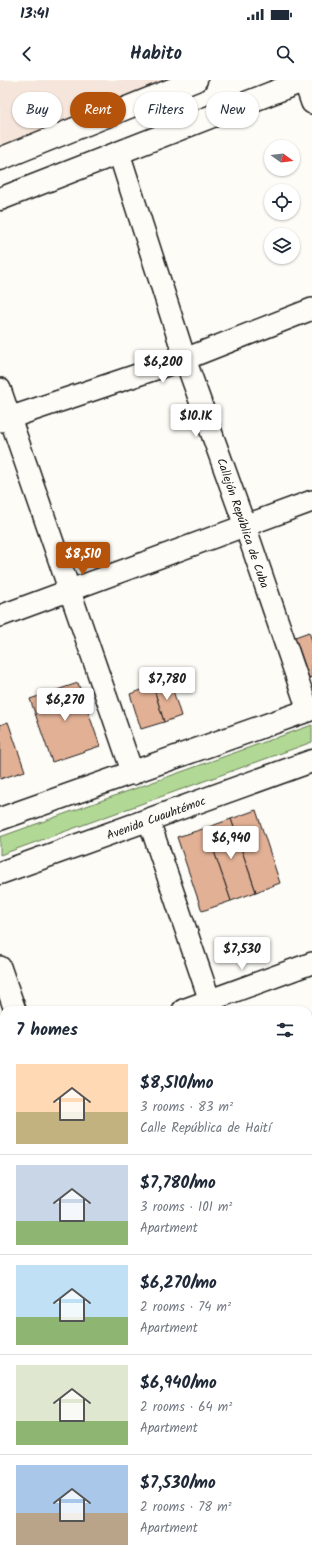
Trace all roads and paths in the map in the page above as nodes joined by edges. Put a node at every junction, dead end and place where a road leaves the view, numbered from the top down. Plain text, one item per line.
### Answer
1 (196, 80) edge
2 (304, 80) edge
3 (312, 103) edge
4 (119, 153) junction
5 (0, 159) edge
6 (0, 199) edge
7 (312, 309) edge
8 (185, 359) junction
9 (0, 389) edge
10 (5, 419) edge
11 (312, 501) edge
12 (245, 526) junction
13 (71, 590) junction
14 (0, 616) edge
15 (310, 710) edge
16 (312, 761) edge
17 (133, 774) junction
18 (0, 820) edge
19 (149, 821) junction
20 (0, 873) edge
21 (312, 963) edge
22 (0, 967) edge
23 (211, 1005) edge
24 (14, 1006) edge

1 - 5 main road
2 - 3 street
2 - 4 main road
4 - 6 main road
4 - 8 street, Callejón República de Cuba
7 - 8 street
8 - 10 street
8 - 12 street, Callejón República de Cuba
9 - 10 street
10 - 13 street
11 - 12 street
12 - 13 street
12 - 15 street, Callejón República de Cuba
13 - 14 street
13 - 17 street
15 - 17 main road
16 - 19 main road, Avenida Cuauhtémoc
17 - 18 main road
19 - 20 main road, Avenida Cuauhtémoc
19 - 23 street
21 - 23 street
22 - 24 street

